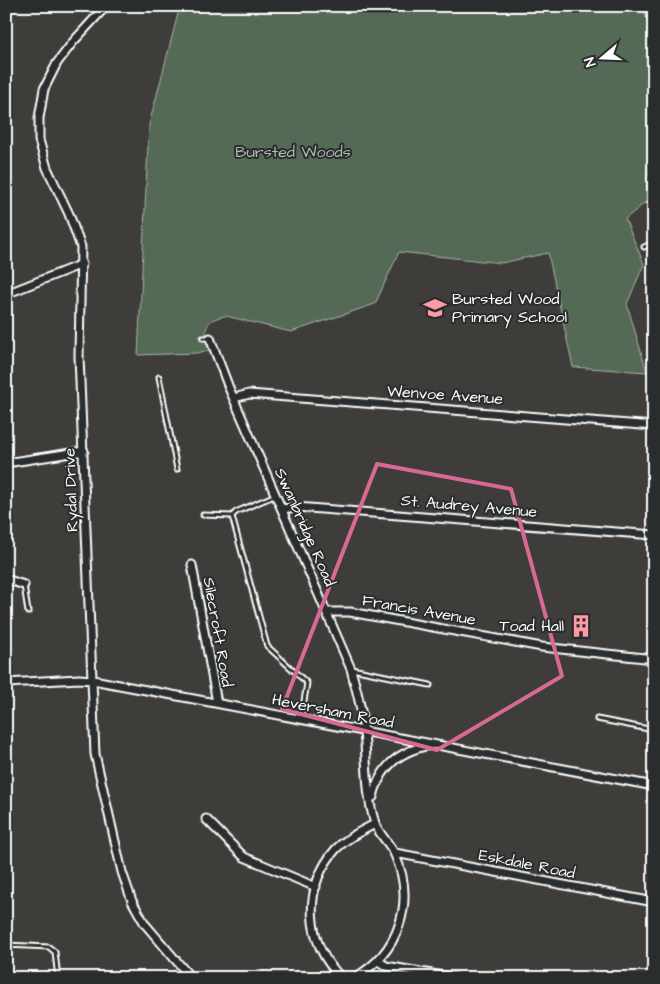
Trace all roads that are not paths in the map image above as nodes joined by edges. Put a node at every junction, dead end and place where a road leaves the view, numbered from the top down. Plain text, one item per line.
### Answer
1 (8, 6) edge
2 (106, 6) edge
3 (651, 6) edge
4 (6, 11) edge
5 (654, 15) edge
6 (654, 166) edge
7 (654, 180) edge
8 (654, 243) edge
9 (644, 247) dead end
10 (82, 264) junction
11 (6, 294) edge
12 (206, 338) dead end
13 (159, 377) dead end
14 (234, 398) junction
15 (654, 426) edge
16 (84, 450) junction
17 (6, 463) edge
18 (177, 469) dead end
19 (276, 495) junction
20 (282, 509) junction
21 (203, 516) dead end
22 (232, 516) junction
23 (654, 535) edge
24 (192, 565) dead end
25 (6, 579) edge
26 (24, 585) joint
27 (28, 612) dead end
28 (328, 612) junction
29 (654, 660) edge
30 (351, 669) junction
31 (92, 680) junction
32 (6, 683) edge
33 (430, 685) dead end
34 (217, 703) junction
35 (301, 719) junction
36 (597, 719) dead end
37 (654, 730) edge
38 (363, 732) junction
39 (436, 745) junction
40 (654, 786) edge
41 (372, 804) junction
42 (206, 819) dead end
43 (375, 824) junction
44 (395, 853) junction
45 (316, 887) junction
46 (654, 902) edge
47 (6, 945) edge
48 (378, 962) junction
49 (58, 978) edge
50 (191, 978) edge
51 (342, 978) edge
52 (354, 978) edge
53 (455, 978) edge

1 - 4 lane
2 - 10 street, Rydal Drive
3 - 5 lane
6 - 7 lane
8 - 9 lane
10 - 11 street
10 - 16 street, Rydal Drive
12 - 14 street, Swanbridge Road
13 - 18 lane
14 - 15 street, Wenvoe Avenue
14 - 19 street, Swanbridge Road
16 - 17 street
16 - 31 street, Rydal Drive
19 - 20 street, Swanbridge Road
19 - 22 lane
20 - 23 street, St. Audrey Avenue
20 - 28 street, Swanbridge Road
21 - 22 lane
22 - 35 lane
24 - 34 street, Silecroft Road
25 - 26 street
26 - 27 lane
28 - 29 street, Francis Avenue
28 - 30 street, Swanbridge Road
30 - 33 lane
30 - 38 street, Swanbridge Road
31 - 32 street, Heversham Road
31 - 34 street, Heversham Road
31 - 50 street, Rydal Drive
34 - 35 street, Heversham Road
35 - 38 street, Heversham Road
36 - 37 lane
38 - 39 street, Heversham Road
38 - 41 street, Swanbridge Road
39 - 40 street, Heversham Road
39 - 41 street
41 - 43 street, Swanbridge Road
42 - 45 street
43 - 44 street
43 - 45 street
44 - 46 street, Eskdale Road
44 - 48 street
45 - 51 street
47 - 49 lane
48 - 52 street
48 - 53 street

